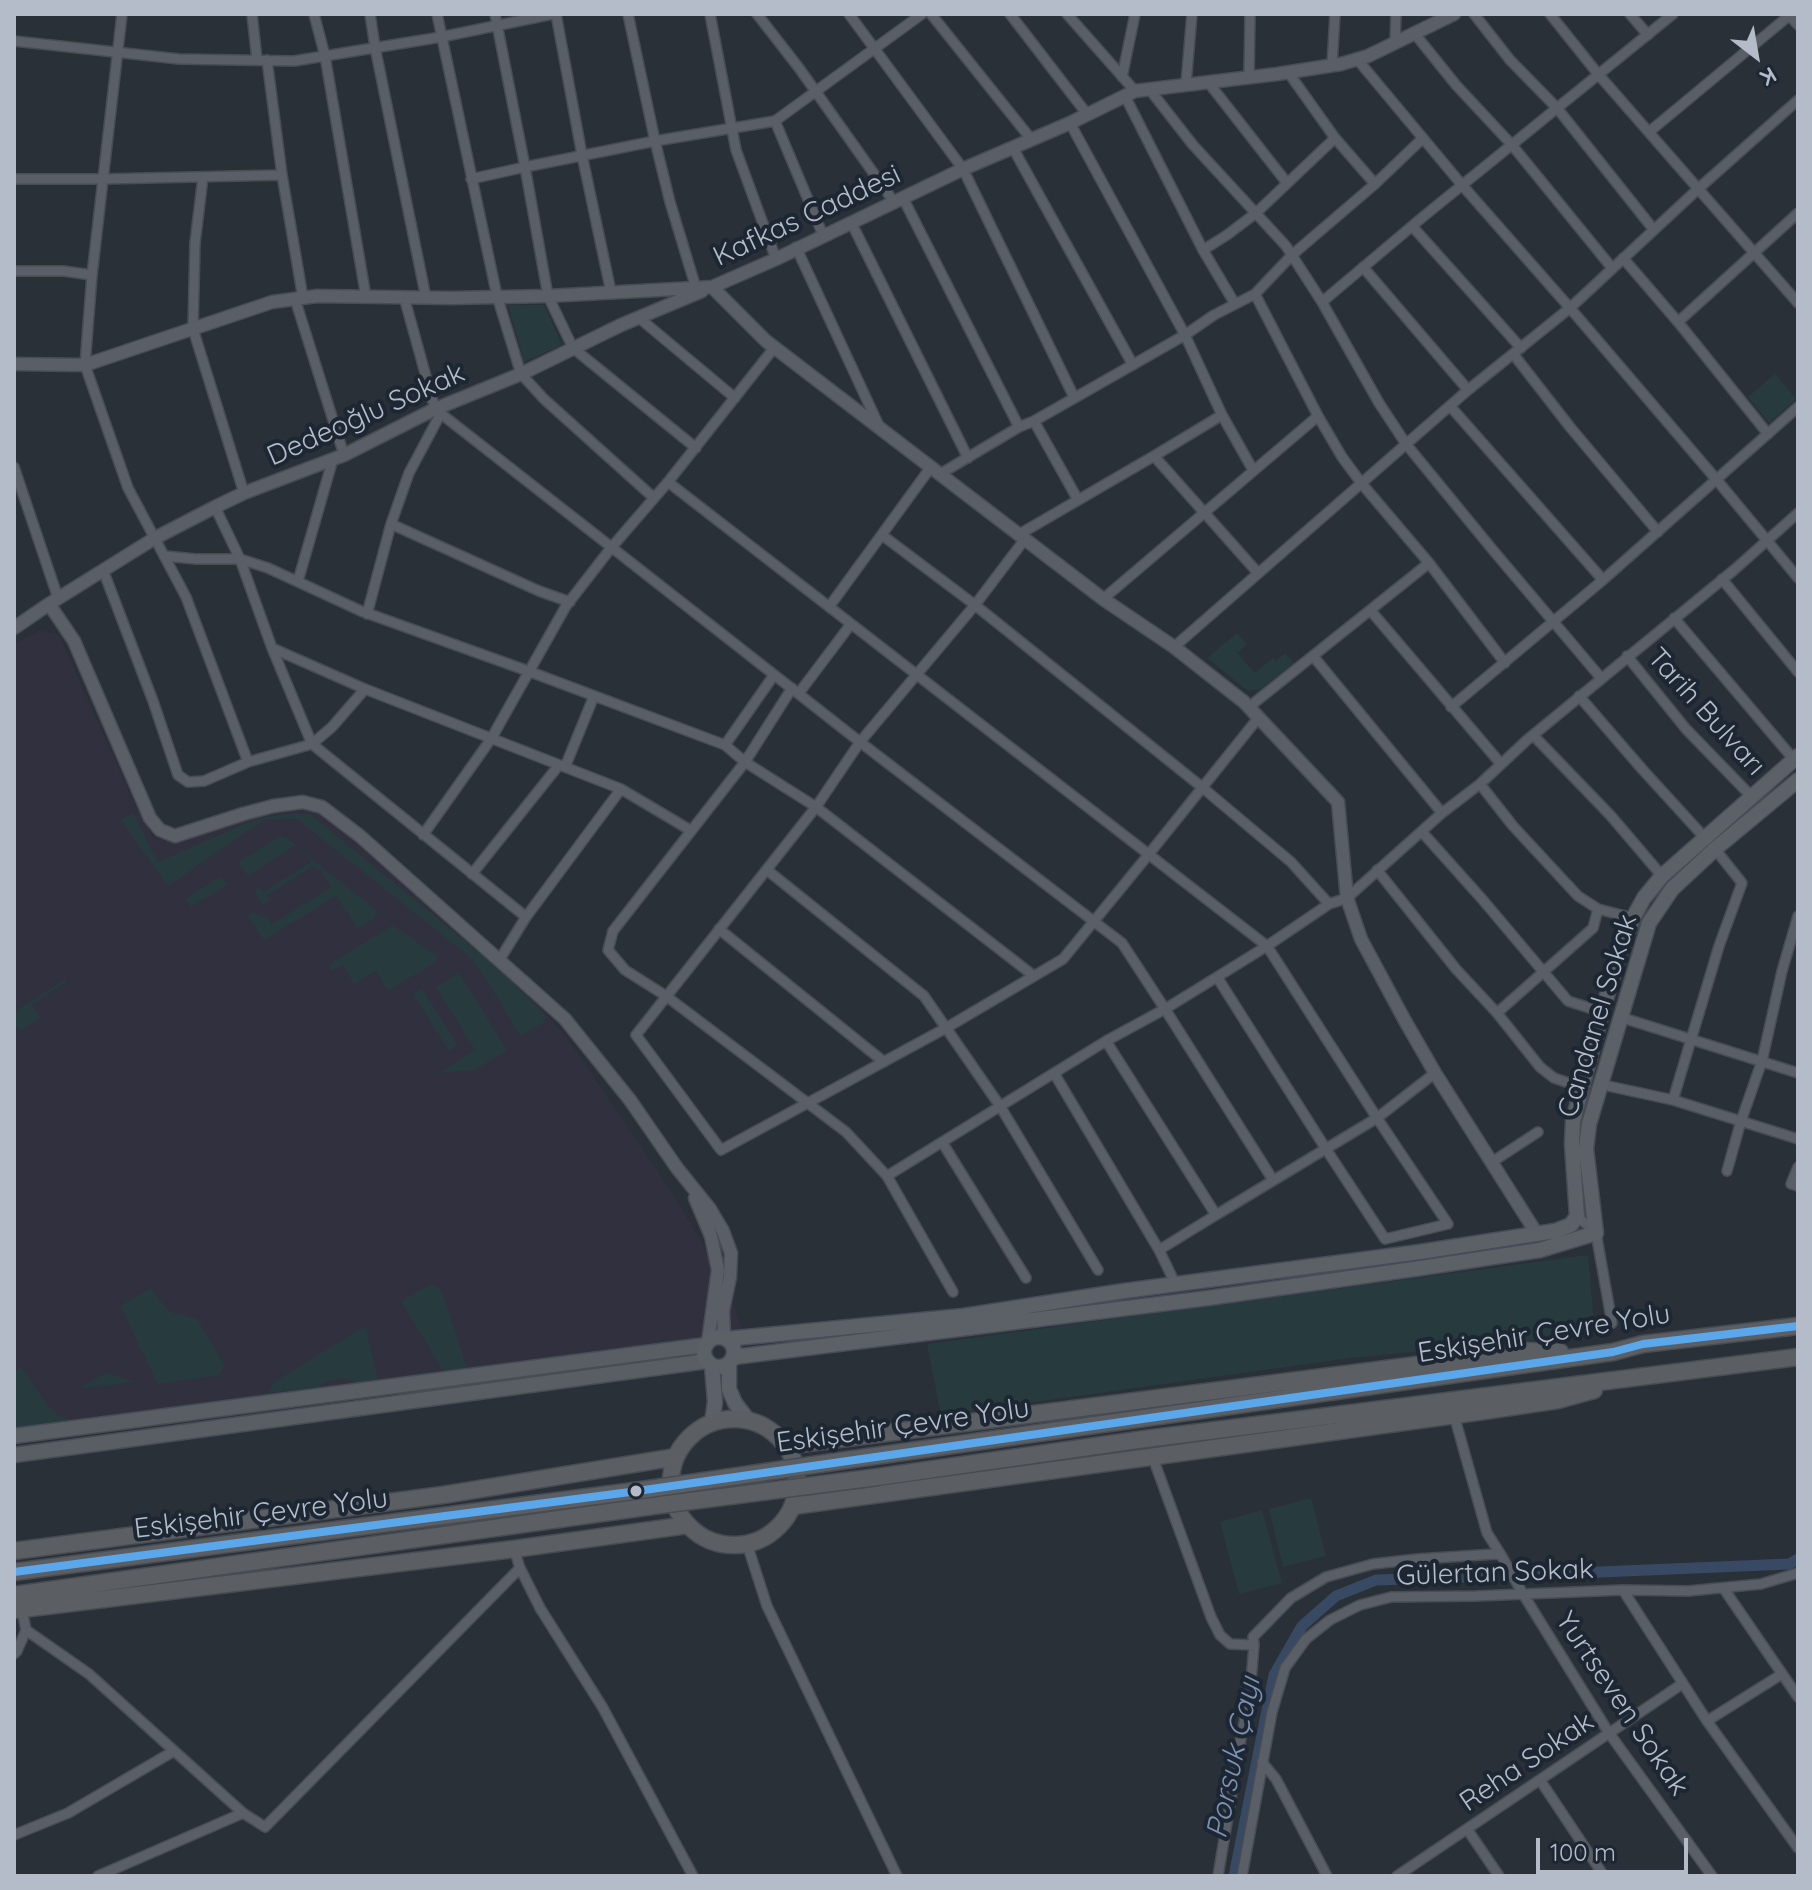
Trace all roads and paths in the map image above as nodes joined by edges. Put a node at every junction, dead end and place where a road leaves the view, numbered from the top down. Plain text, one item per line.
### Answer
1 (122, 14) edge
2 (252, 14) edge
3 (314, 14) edge
4 (370, 14) edge
5 (437, 14) edge
6 (555, 14) edge
7 (628, 14) edge
8 (710, 14) edge
9 (757, 14) edge
10 (849, 14) edge
11 (922, 14) edge
12 (931, 14) edge
13 (1010, 14) edge
14 (1067, 14) edge
15 (1080, 14) edge
16 (1135, 14) edge
17 (1192, 14) edge
18 (1250, 14) edge
19 (1335, 14) edge
20 (1396, 14) edge
21 (1454, 14) edge
22 (1474, 14) edge
23 (1550, 14) edge
24 (1630, 14) edge
25 (1673, 14) edge
26 (1789, 14) edge
27 (496, 19) edge
28 (1798, 25) edge
29 (1077, 26) junction
30 (1415, 34) junction
31 (1648, 35) junction
32 (441, 37) junction
33 (14, 41) edge
34 (1395, 43) junction
35 (375, 47) junction
36 (875, 49) junction
37 (118, 54) junction
38 (325, 56) junction
39 (1357, 59) junction
40 (262, 60) junction
41 (1332, 65) junction
42 (1288, 72) junction
43 (1598, 74) junction
44 (1122, 77) junction
45 (1249, 77) junction
46 (1208, 82) junction
47 (1186, 84) junction
48 (1150, 90) junction
49 (816, 92) junction
50 (1130, 93) junction
51 (1798, 100) edge
52 (1557, 108) junction
53 (1087, 114) junction
54 (775, 121) junction
55 (1070, 123) junction
56 (731, 127) junction
57 (1649, 132) junction
58 (1335, 138) junction
59 (1423, 138) junction
60 (1031, 139) junction
61 (655, 141) junction
62 (1512, 145) junction
63 (1013, 148) junction
64 (582, 155) junction
65 (525, 167) junction
66 (963, 169) junction
67 (282, 175) junction
68 (203, 177) junction
69 (14, 179) edge
70 (103, 179) junction
71 (471, 179) junction
72 (1287, 183) junction
73 (1375, 184) junction
74 (1462, 185) junction
75 (1698, 189) junction
76 (898, 200) junction
77 (1256, 213) junction
78 (1798, 213) edge
79 (851, 222) junction
80 (1412, 226) junction
81 (1654, 230) junction
82 (823, 235) junction
83 (796, 247) junction
84 (1203, 250) junction
85 (1755, 252) junction
86 (1292, 255) junction
87 (1623, 258) junction
88 (776, 259) junction
89 (1363, 267) junction
90 (1612, 268) junction
91 (14, 271) edge
92 (92, 275) junction
93 (712, 287) junction
94 (696, 288) junction
95 (611, 292) junction
96 (1255, 294) junction
97 (497, 296) junction
98 (548, 296) junction
99 (366, 297) junction
100 (404, 297) junction
101 (426, 298) junction
102 (299, 299) junction
103 (1322, 302) junction
104 (1798, 303) edge
105 (1235, 304) junction
106 (1570, 308) junction
107 (638, 317) junction
108 (1678, 322) junction
109 (193, 329) junction
110 (1185, 335) junction
111 (573, 348) junction
112 (774, 348) junction
113 (1517, 351) junction
114 (14, 364) edge
115 (85, 365) junction
116 (1133, 365) junction
117 (521, 374) junction
118 (1468, 390) junction
119 (1074, 397) junction
120 (735, 398) junction
121 (1450, 406) junction
122 (1798, 407) edge
123 (438, 411) junction
124 (1222, 415) junction
125 (1318, 416) junction
126 (1034, 421) junction
127 (1019, 427) junction
128 (880, 428) junction
129 (1768, 434) junction
130 (1406, 444) junction
131 (696, 448) junction
132 (1154, 456) junction
133 (339, 457) junction
134 (968, 458) junction
135 (14, 467) edge
136 (1253, 470) junction
137 (935, 471) junction
138 (1716, 479) junction
139 (668, 482) junction
140 (1362, 484) junction
141 (244, 493) junction
142 (654, 498) junction
143 (1078, 500) junction
144 (215, 507) junction
145 (1204, 512) junction
146 (1798, 513) edge
147 (391, 524) junction
148 (1658, 532) junction
149 (882, 535) junction
150 (1022, 537) junction
151 (155, 538) junction
152 (1766, 541) junction
153 (611, 548) junction
154 (165, 556) junction
155 (240, 559) junction
156 (1429, 563) junction
157 (103, 570) junction
158 (1258, 573) junction
159 (1798, 578) edge
160 (1722, 579) junction
161 (1603, 580) junction
162 (298, 581) junction
163 (1103, 599) junction
164 (54, 601) junction
165 (570, 602) junction
166 (975, 605) junction
167 (829, 607) junction
168 (1371, 611) junction
169 (367, 614) junction
170 (1674, 618) junction
171 (1553, 621) junction
172 (851, 624) junction
173 (14, 628) edge
174 (1174, 647) junction
175 (272, 648) junction
176 (1313, 656) junction
177 (1627, 656) junction
178 (1505, 663) junction
179 (528, 671) junction
180 (1798, 672) edge
181 (774, 675) junction
182 (915, 675) junction
183 (1601, 678) junction
184 (365, 689) junction
185 (796, 691) junction
186 (594, 696) junction
187 (1579, 696) junction
188 (1249, 707) junction
189 (1451, 707) junction
190 (1259, 717) junction
191 (1533, 735) junction
192 (491, 739) junction
193 (860, 742) junction
194 (312, 744) junction
195 (725, 745) junction
196 (1797, 760) edge
197 (248, 762) junction
198 (745, 762) junction
199 (1501, 764) junction
200 (562, 766) junction
201 (1798, 780) edge
202 (1480, 784) junction
203 (1203, 788) junction
204 (621, 789) junction
205 (1752, 797) junction
206 (816, 807) junction
207 (1442, 813) junction
208 (690, 830) junction
209 (1422, 832) junction
210 (423, 835) junction
211 (1710, 843) junction
212 (1149, 854) junction
213 (767, 870) junction
214 (1377, 870) junction
215 (472, 874) junction
216 (1662, 876) junction
217 (1347, 898) junction
218 (1329, 904) junction
219 (1598, 909) junction
220 (1798, 916) edge
221 (526, 917) junction
222 (1633, 918) junction
223 (1093, 922) junction
224 (719, 929) junction
225 (1267, 946) junction
226 (500, 959) junction
227 (1544, 974) junction
228 (1034, 976) junction
229 (1217, 977) junction
230 (666, 996) junction
231 (1165, 1009) junction
232 (1602, 1012) junction
233 (1497, 1013) junction
234 (1620, 1017) junction
235 (946, 1028) junction
236 (1692, 1038) junction
237 (1106, 1041) junction
238 (1762, 1061) junction
239 (884, 1062) junction
240 (1054, 1073) junction
241 (1435, 1073) junction
242 (1798, 1073) edge
243 (1599, 1084) junction
244 (1581, 1087) junction
245 (1673, 1100) junction
246 (808, 1104) junction
247 (1000, 1106) junction
248 (1377, 1118) junction
249 (1741, 1121) junction
250 (1538, 1132) dead end
251 (1798, 1139) edge
252 (942, 1142) junction
253 (1326, 1149) junction
254 (1492, 1162) junction
255 (1798, 1167) edge
256 (677, 1168) junction
257 (1727, 1171) dead end
258 (887, 1176) junction
259 (1273, 1180) junction
260 (1798, 1186) edge
261 (1216, 1215) junction
262 (1577, 1216) junction
263 (1596, 1233) junction
264 (1537, 1234) junction
265 (1159, 1250) junction
266 (1098, 1270) dead end
267 (1026, 1278) dead end
268 (1176, 1285) junction
269 (953, 1292) dead end
270 (1612, 1323) dead end
271 (1798, 1326) edge
272 (725, 1338) junction
273 (707, 1343) junction
274 (1613, 1352) junction
275 (1798, 1357) edge
276 (731, 1361) junction
277 (710, 1363) junction
278 (1653, 1374) junction
279 (1454, 1415) junction
280 (748, 1420) junction
281 (712, 1423) junction
282 (14, 1436) edge
283 (788, 1448) junction
284 (14, 1455) edge
285 (676, 1457) junction
286 (1153, 1458) junction
287 (793, 1506) junction
288 (688, 1525) junction
289 (747, 1544) junction
290 (514, 1549) junction
291 (14, 1551) edge
292 (1501, 1555) junction
293 (520, 1568) junction
294 (14, 1572) edge
295 (1798, 1573) edge
296 (1724, 1589) junction
297 (1623, 1590) junction
298 (1523, 1594) junction
299 (16, 1606) edge
300 (26, 1630) junction
301 (1254, 1645) junction
302 (14, 1654) edge
303 (1782, 1674) junction
304 (1682, 1684) junction
305 (1798, 1697) edge
306 (1707, 1721) junction
307 (1609, 1733) junction
308 (174, 1751) junction
309 (1262, 1762) junction
310 (1540, 1780) junction
311 (243, 1813) junction
312 (1467, 1829) junction
313 (14, 1835) edge
314 (1798, 1848) edge
315 (98, 1876) edge
316 (693, 1876) edge
317 (897, 1876) edge
318 (1218, 1876) edge
319 (1242, 1876) edge
320 (1327, 1876) edge
321 (1397, 1876) edge
322 (1499, 1876) edge
323 (1604, 1876) edge
324 (1712, 1876) edge

1 - 37 street
2 - 40 street
3 - 38 street
4 - 35 street
5 - 32 street
6 - 27 street
6 - 64 street
7 - 61 street
8 - 56 street
9 - 49 street
10 - 36 street
11 - 36 street
12 - 60 street
13 - 53 street
14 - 29 street
15 - 29 street
16 - 44 street
17 - 47 street
18 - 45 street
19 - 41 street
20 - 34 street
21 - 30 street, Kafkas Caddesi
22 - 52 street
23 - 43 street
24 - 31 street
25 - 31 street
26 - 28 street
26 - 57 street
27 - 32 street
27 - 65 street
29 - 44 street
30 - 34 street, Kafkas Caddesi
30 - 62 street
31 - 43 street
32 - 35 street
32 - 71 street
33 - 37 street
34 - 39 street, Kafkas Caddesi
35 - 38 street
35 - 101 street
36 - 49 street
36 - 66 street
37 - 40 street
37 - 70 street
38 - 40 street
38 - 99 street
39 - 41 street, Kafkas Caddesi
39 - 59 street
40 - 67 street
41 - 42 street, Kafkas Caddesi
42 - 45 street, Kafkas Caddesi
42 - 58 street
43 - 52 street
43 - 57 street
44 - 50 street
45 - 46 street, Kafkas Caddesi
46 - 47 street, Kafkas Caddesi
46 - 72 street
47 - 48 street, Kafkas Caddesi
48 - 50 street, Kafkas Caddesi
48 - 77 street
49 - 54 street
49 - 76 street
50 - 53 street, Kafkas Caddesi
50 - 84 street
51 - 75 street
52 - 62 street
52 - 81 street
53 - 55 street, Kafkas Caddesi
54 - 56 street
54 - 82 street
55 - 60 street, Kafkas Caddesi
55 - 110 street
56 - 61 street
56 - 88 street
57 - 75 street
58 - 72 street
58 - 73 street
59 - 73 street
59 - 74 street
60 - 63 street, Kafkas Caddesi
61 - 64 street
61 - 94 street
62 - 74 street
62 - 90 street
63 - 66 street, Kafkas Caddesi
63 - 116 street
64 - 65 street
64 - 95 street
65 - 71 street
65 - 98 street
66 - 76 street, Kafkas Caddesi
66 - 119 street
67 - 68 street
67 - 102 street
68 - 70 street
68 - 109 street
69 - 70 street
70 - 92 street
71 - 97 street
72 - 77 street
73 - 86 street
74 - 80 street
74 - 106 street
75 - 81 street
75 - 85 street
76 - 79 street, Kafkas Caddesi
76 - 127 street
77 - 84 street
77 - 86 street
78 - 85 street
79 - 82 street, Kafkas Caddesi
79 - 134 street
80 - 89 street
80 - 113 street
81 - 87 street
82 - 83 street, Kafkas Caddesi
83 - 88 street, Kafkas Caddesi
83 - 128 street
84 - 105 street
85 - 104 street
85 - 108 street
86 - 96 street
86 - 103 street
87 - 90 street
87 - 108 street
88 - 93 street, Kafkas Caddesi
89 - 103 street
89 - 118 street
90 - 106 street
91 - 92 street
92 - 115 street
93 - 94 street, Kafkas Caddesi
93 - 107 street, Dedeoğlu Sokak
93 - 112 street
94 - 95 street, Kafkas Caddesi
95 - 98 street, Kafkas Caddesi
96 - 105 street
96 - 125 street
97 - 98 street, Kafkas Caddesi
97 - 101 street, Kafkas Caddesi
97 - 117 street
98 - 111 street
99 - 100 street, Kafkas Caddesi
99 - 102 street, Kafkas Caddesi
100 - 101 street, Kafkas Caddesi
100 - 123 street
102 - 109 street, Kafkas Caddesi
102 - 133 street
103 - 130 street
105 - 110 street
106 - 113 street
106 - 138 street
107 - 111 street, Dedeoğlu Sokak
107 - 120 street
108 - 129 street
109 - 115 street, Kafkas Caddesi
109 - 141 street
110 - 116 street
110 - 124 street
111 - 117 street, Dedeoğlu Sokak
111 - 131 street
112 - 120 street
112 - 128 street
113 - 118 street
113 - 148 street
114 - 115 street, Kafkas Caddesi
115 - 151 street
116 - 119 street
117 - 123 street, Dedeoğlu Sokak
117 - 142 street
118 - 121 street
119 - 126 street
120 - 131 street
121 - 130 street
121 - 161 street
122 - 129 street
123 - 133 street, Dedeoğlu Sokak
123 - 147 street
123 - 153 street
124 - 132 street
124 - 136 street
125 - 136 street
125 - 140 street
126 - 127 street
126 - 143 street
127 - 134 street
128 - 137 street
129 - 138 street
130 - 140 street
130 - 171 street
131 - 139 street
132 - 143 street
132 - 145 street
133 - 141 street, Dedeoğlu Sokak
133 - 162 street
134 - 137 street
135 - 164 street
136 - 145 street
137 - 149 street
137 - 150 street
138 - 148 street
138 - 152 street
139 - 142 street
139 - 167 street
140 - 156 street
140 - 158 street
141 - 144 street, Dedeoğlu Sokak
142 - 153 street
143 - 150 street
144 - 151 street, Dedeoğlu Sokak
144 - 155 street
145 - 158 street
145 - 163 street
146 - 152 street
147 - 165 street
147 - 169 street
148 - 161 street
149 - 166 street
149 - 167 street
150 - 163 street
150 - 166 street
151 - 154 street
151 - 157 street, Dedeoğlu Sokak
152 - 159 street
152 - 160 street
153 - 165 street
153 - 181 street
154 - 155 street
154 - 197 street
155 - 162 street
155 - 175 street
156 - 168 street
156 - 178 street
157 - 164 street, Dedeoğlu Sokak
157 - 197 street
158 - 174 street
160 - 170 street
160 - 180 street
161 - 171 street
162 - 169 street
163 - 174 street
164 - 173 street, Dedeoğlu Sokak
164 - 226 street
165 - 179 street
166 - 182 street
166 - 203 street
167 - 172 street
168 - 176 street
168 - 189 street
169 - 179 street
170 - 177 street
170 - 196 street
171 - 178 street
171 - 183 street
172 - 182 street
172 - 185 street
174 - 188 street
175 - 184 street
175 - 194 street
176 - 188 street
176 - 207 street
177 - 183 street
177 - 205 street, Tarih Bulvarı
178 - 189 street
179 - 186 street
179 - 192 street
181 - 185 street
181 - 195 street
182 - 193 street
182 - 212 street
183 - 187 street
184 - 192 street
184 - 194 street
185 - 193 street
185 - 198 street
186 - 195 street
186 - 200 street
187 - 191 street
187 - 211 street
188 - 190 street
189 - 199 street
190 - 203 street
190 - 217 street
191 - 199 street
191 - 216 street
192 - 200 street
192 - 210 street
193 - 206 street
193 - 223 street
194 - 197 street
194 - 210 street
195 - 198 street
196 - 205 main road
198 - 206 street
198 - 208 street
199 - 202 street
200 - 204 street
200 - 215 street
201 - 211 main road, Candanel Sokak
202 - 207 street
202 - 219 street
203 - 212 street
203 - 218 street
204 - 208 street
204 - 221 street
205 - 211 main road
206 - 213 street
206 - 228 street
207 - 209 street
208 - 230 street
209 - 214 street
209 - 227 street
210 - 215 street
211 - 216 main road
211 - 234 main road, Candanel Sokak
211 - 236 street
212 - 223 street
212 - 225 street
213 - 224 street
213 - 235 street
214 - 217 street
214 - 233 street
215 - 221 street
216 - 222 main road
217 - 218 street
217 - 241 street
218 - 225 street
219 - 222 street
219 - 227 street
220 - 238 street
221 - 226 street
222 - 232 main road
223 - 228 street
223 - 231 street
224 - 230 street
224 - 239 street
225 - 229 street
225 - 248 street
226 - 256 street
227 - 232 street
227 - 233 street
228 - 235 street
229 - 231 street
229 - 253 street
230 - 246 street
230 - 246 street
231 - 237 street
231 - 259 street
232 - 244 main road
233 - 244 street
234 - 236 street
234 - 243 main road, Candanel Sokak
235 - 239 street
235 - 247 street
236 - 238 street
236 - 245 street
237 - 240 street
237 - 261 street
238 - 242 street
238 - 249 street
239 - 246 street
240 - 247 street
240 - 265 street
241 - 248 street
241 - 254 street
243 - 245 street
243 - 263 main road, Candanel Sokak
244 - 262 main road
245 - 249 street
246 - 258 street
247 - 252 street
247 - 266 street
248 - 253 street
248 - 253 street
249 - 251 street
249 - 257 street
250 - 254 street
252 - 258 street
252 - 267 street
253 - 259 street
254 - 264 street
255 - 260 street
256 - 272 street
256 - 273 street
258 - 269 street
259 - 261 street
261 - 265 street
262 - 263 street
262 - 264 main road
263 - 270 street, Candanel Sokak
263 - 276 main road
264 - 268 main road
265 - 268 street
268 - 272 main road
271 - 274 highway, Eskişehir Çevre Yolu
272 - 273 main road
272 - 276 main road
273 - 277 main road
273 - 282 main road
274 - 283 highway
274 - 294 highway, Eskişehir Çevre Yolu, bridge
275 - 278 highway, Eskişehir Çevre Yolu
276 - 277 main road
276 - 280 main road
277 - 281 main road
277 - 284 main road
278 - 279 highway
278 - 299 highway, Eskişehir Çevre Yolu, bridge
279 - 286 highway
279 - 292 street, Yurtseven Sokak
280 - 281 highway
280 - 283 highway
281 - 285 highway
283 - 287 highway
285 - 288 highway
285 - 291 highway
286 - 287 highway
286 - 301 street
287 - 289 highway
288 - 289 highway
288 - 290 highway
289 - 317 street
290 - 293 street
290 - 299 highway
292 - 298 street, Yurtseven Sokak
292 - 301 street
293 - 311 street
293 - 316 street
295 - 296 street, Gülertan Sokak
296 - 297 street, Gülertan Sokak
296 - 303 street
297 - 298 street, Gülertan Sokak
297 - 304 street
298 - 307 street, Yurtseven Sokak
298 - 309 street, Gülertan Sokak
299 - 300 street
300 - 302 street
300 - 308 street
301 - 318 street
303 - 305 street
303 - 306 street
304 - 306 street
304 - 307 street, Reha Sokak
306 - 314 street
307 - 310 street, Reha Sokak
307 - 324 street, Yurtseven Sokak
308 - 311 street
308 - 313 street
309 - 319 street, Gülertan Sokak
309 - 320 street
310 - 312 street, Reha Sokak
310 - 323 street
311 - 315 street
312 - 321 street, Reha Sokak
312 - 322 street

